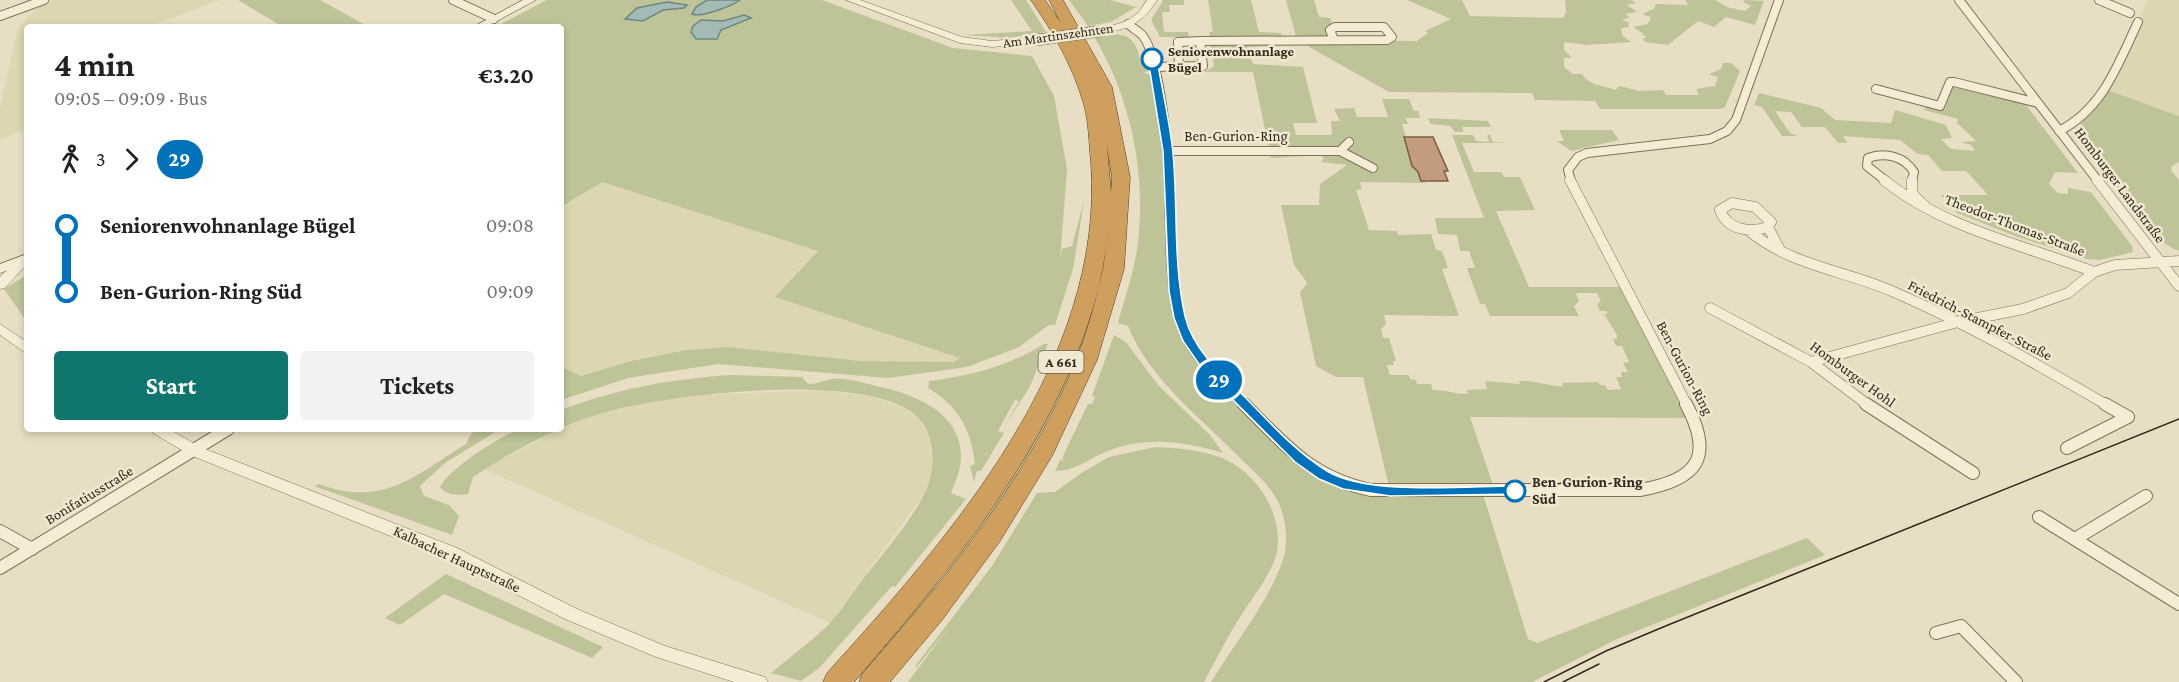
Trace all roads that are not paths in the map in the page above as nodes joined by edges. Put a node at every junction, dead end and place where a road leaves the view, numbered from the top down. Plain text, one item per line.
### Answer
1 (44, 0) edge
2 (453, 0) edge
3 (531, 0) edge
4 (851, 0) edge
5 (1038, 0) edge
6 (1056, 0) edge
7 (1152, 0) edge
8 (1779, 0) edge
9 (1959, 0) edge
10 (2099, 0) edge
11 (2130, 13) dead end
12 (0, 16) edge
13 (494, 19) junction
14 (2138, 22) dead end
15 (484, 24) edge
16 (1128, 24) junction
17 (1334, 40) junction
18 (1200, 41) junction
19 (1154, 67) junction
20 (1179, 67) junction
21 (1876, 89) dead end
22 (2038, 103) junction
23 (2059, 131) junction
24 (1348, 142) dead end
25 (1168, 151) junction
26 (1340, 151) junction
27 (1373, 168) dead end
28 (1877, 174) junction
29 (1913, 178) junction
30 (1926, 206) junction
31 (1767, 227) junction
32 (1748, 230) junction
33 (1780, 250) junction
34 (24, 255) edge
35 (24, 256) edge
36 (24, 257) edge
37 (0, 258) edge
38 (2159, 261) junction
39 (2179, 261) edge
40 (0, 269) edge
41 (2094, 272) junction
42 (0, 285) edge
43 (2179, 286) edge
44 (1710, 308) dead end
45 (1958, 322) junction
46 (0, 328) edge
47 (24, 347) edge
48 (1811, 362) junction
49 (163, 432) edge
50 (224, 432) edge
51 (2067, 448) dead end
52 (195, 451) junction
53 (1973, 473) dead end
54 (2146, 496) dead end
55 (2039, 517) dead end
56 (0, 531) edge
57 (2075, 539) junction
58 (32, 549) junction
59 (0, 568) edge
60 (2179, 604) edge
61 (1936, 633) dead end
62 (840, 678) edge
63 (759, 682) edge
64 (873, 682) edge
65 (2016, 682) edge

1 - 12 street
2 - 13 street
3 - 13 main road
4 - 16 street, Am Martinszehnten, bridge
5 - 62 highway, A 661
6 - 64 highway, A 661
7 - 16 street
8 - 25 street, Ben-Gurion-Ring
9 - 22 street, Homburger Landstraße
10 - 11 street
13 - 15 main road
14 - 23 street, Homburger Landstraße
16 - 19 street, Ben-Gurion-Ring
17 - 17 street
17 - 18 street
18 - 20 street
18 - 20 street
19 - 20 street
19 - 25 street, Ben-Gurion-Ring
21 - 22 street
22 - 23 street, Homburger Landstraße
23 - 38 street, Homburger Landstraße
24 - 26 street
25 - 26 street, Ben-Gurion-Ring
26 - 27 street, Ben-Gurion-Ring
28 - 29 street
28 - 29 street, Theodor-Thomas-Straße
28 - 30 street, Theodor-Thomas-Straße
29 - 30 street, Theodor-Thomas-Straße
30 - 41 street, Theodor-Thomas-Straße
31 - 32 street
31 - 32 street, Friedrich-Stampfer-Straße
31 - 33 street, Friedrich-Stampfer-Straße
32 - 33 street, Friedrich-Stampfer-Straße
33 - 45 street, Friedrich-Stampfer-Straße
34 - 37 main road
35 - 40 main road
36 - 42 street
38 - 39 street
38 - 41 street
38 - 43 street, Homburger Landstraße
41 - 45 street
44 - 48 street, Homburger Hohl
45 - 48 street
45 - 51 street, Friedrich-Stampfer-Straße
46 - 47 street
48 - 53 street, Homburger Hohl
49 - 52 street, Kalbacher Hauptstraße
50 - 52 street, Bonifatiusstraße
52 - 58 street, Bonifatiusstraße
52 - 63 street, Kalbacher Hauptstraße
54 - 57 street
55 - 57 street
56 - 58 street
57 - 60 street
58 - 59 street, Bonifatiusstraße
61 - 65 street

